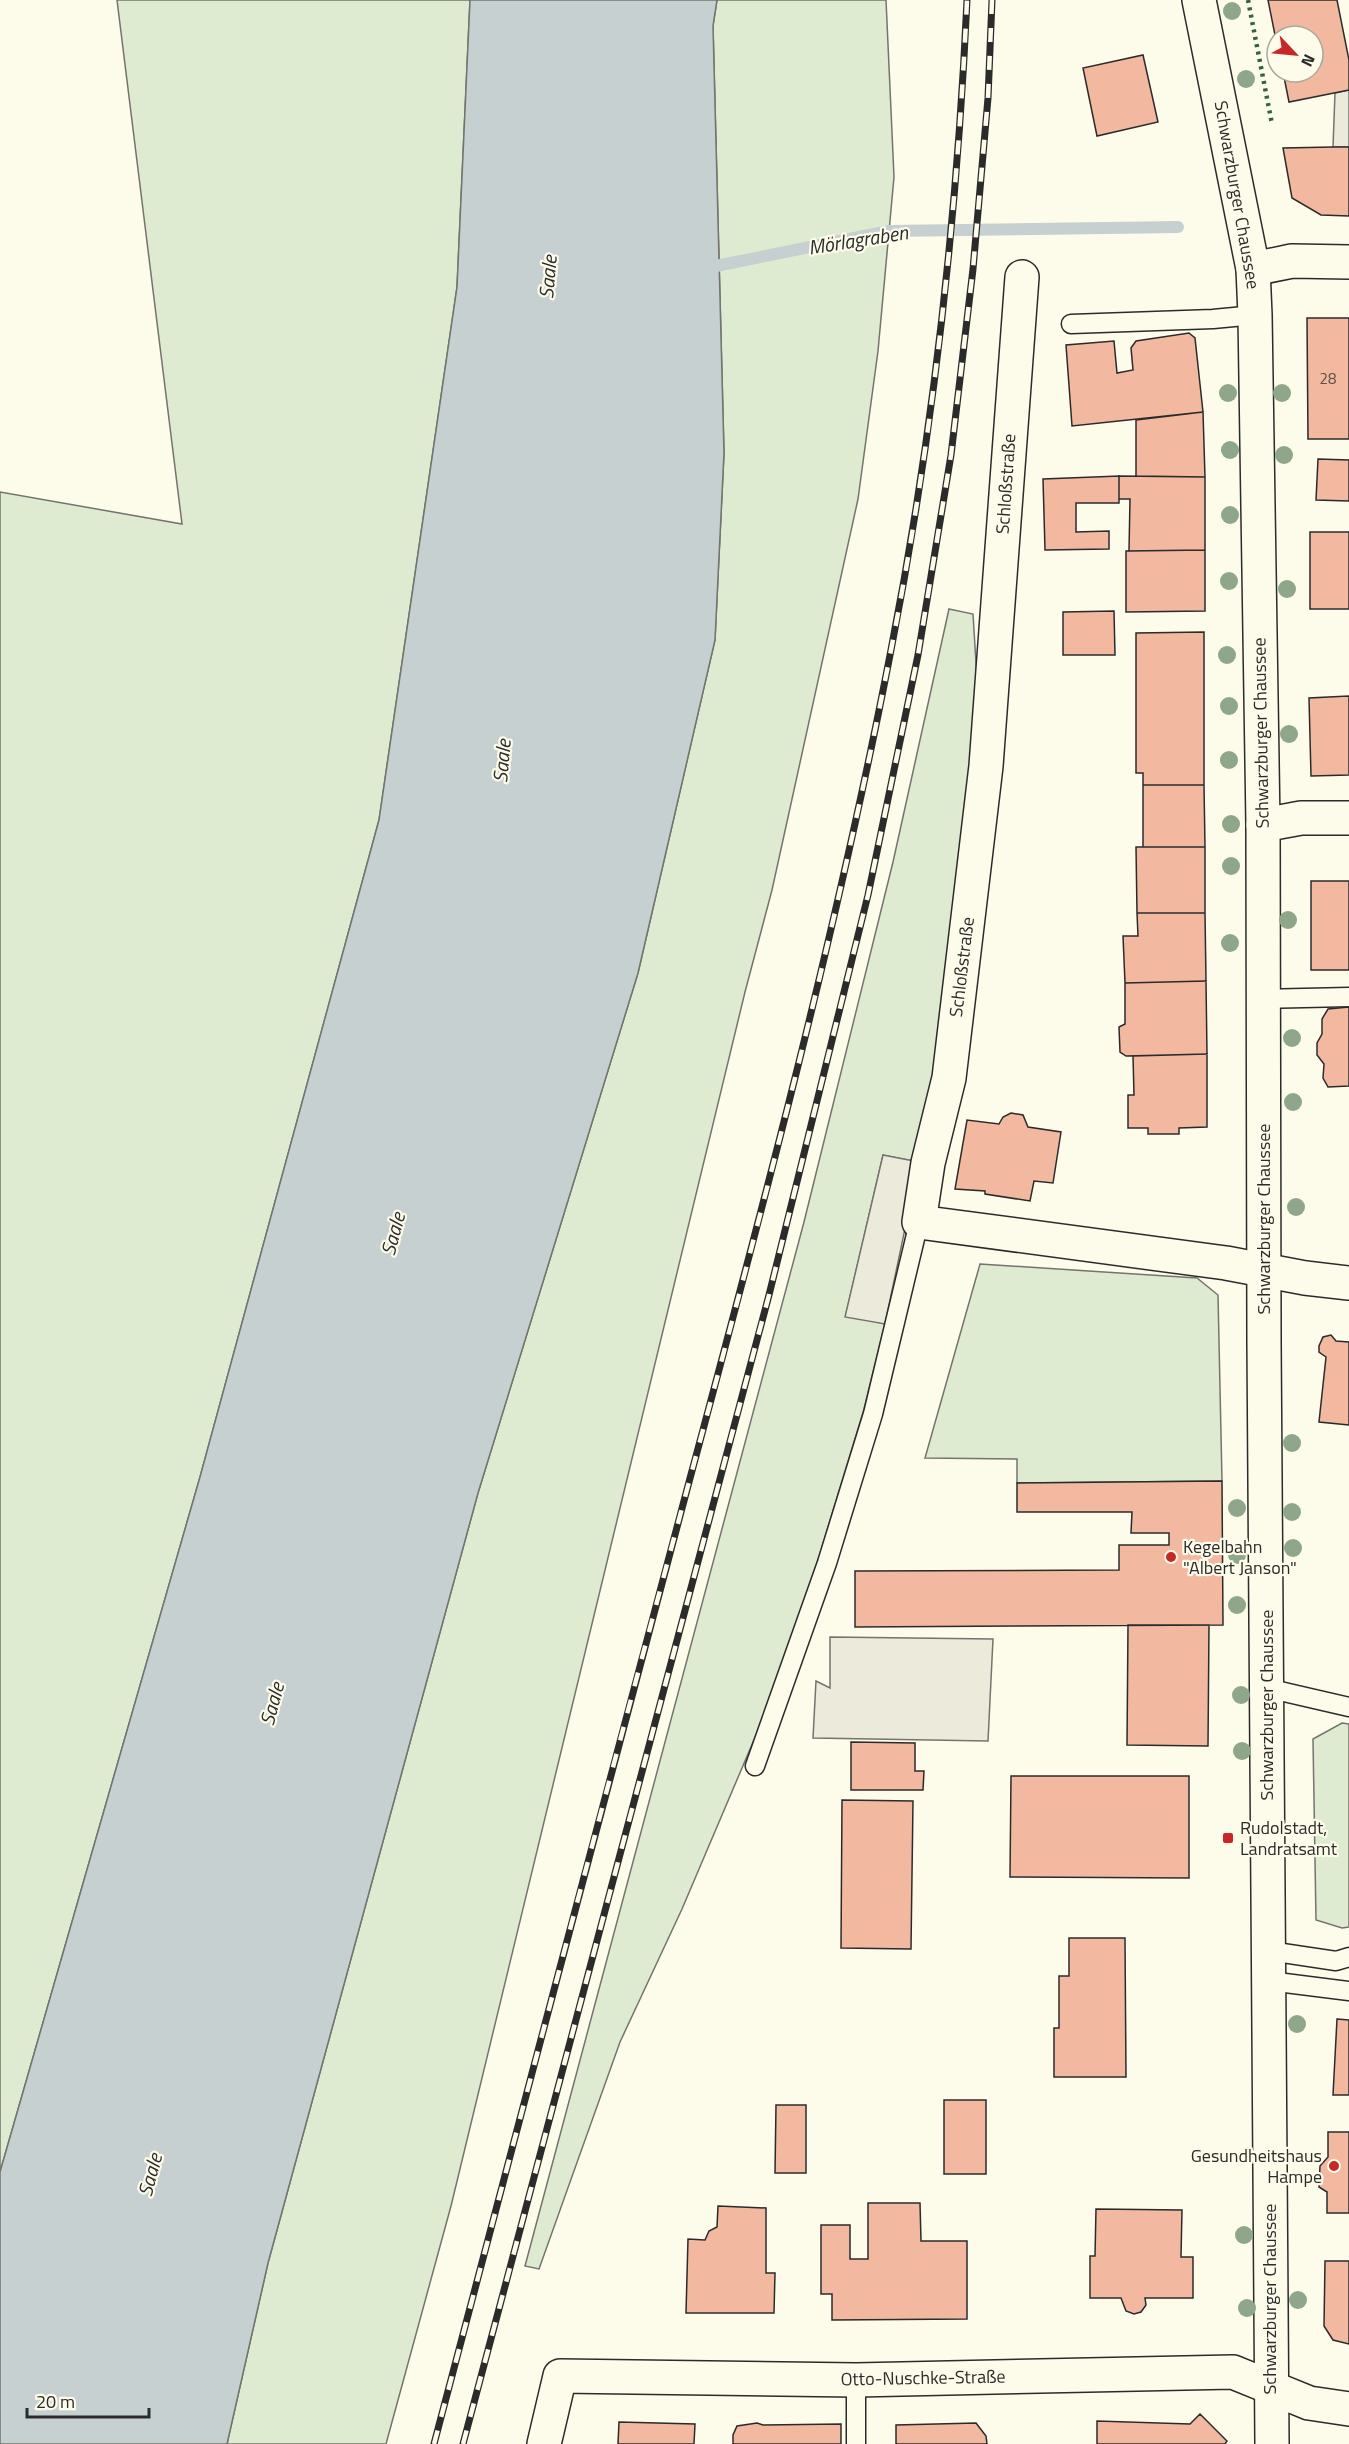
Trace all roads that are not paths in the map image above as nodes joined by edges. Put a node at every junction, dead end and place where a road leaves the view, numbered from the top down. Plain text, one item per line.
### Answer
1 (1199, 0) edge
2 (1349, 262) edge
3 (1253, 269) junction
4 (1022, 277) dead end
5 (1255, 315) junction
6 (1071, 324) dead end
7 (1349, 818) edge
8 (1263, 825) junction
9 (1349, 997) edge
10 (1264, 999) junction
11 (919, 1222) junction
12 (1264, 1270) junction
13 (1349, 1283) edge
14 (1267, 1688) junction
15 (1349, 1707) edge
16 (755, 1766) dead end
17 (1349, 1957) edge
18 (1269, 1966) junction
19 (1349, 1991) edge
20 (856, 2380) junction
21 (1271, 2386) junction
22 (1349, 2409) edge
23 (544, 2444) edge
24 (856, 2444) edge
25 (1272, 2444) edge

1 - 3 main road, Schwarzburger Chaussee
2 - 3 main road
3 - 5 main road, Schwarzburger Chaussee
4 - 11 main road, Schloßstraße
5 - 6 lane
5 - 8 main road, Schwarzburger Chaussee
7 - 8 main road
8 - 10 main road, Schwarzburger Chaussee
9 - 10 lane
10 - 12 main road, Schwarzburger Chaussee
11 - 12 main road
11 - 16 lane
12 - 13 main road
12 - 14 main road, Schwarzburger Chaussee
14 - 15 lane
14 - 18 main road, Schwarzburger Chaussee
17 - 18 lane
18 - 19 lane
18 - 21 main road, Schwarzburger Chaussee
20 - 21 main road, Otto-Nuschke-Straße
20 - 23 main road, Otto-Nuschke-Straße
20 - 24 lane
21 - 22 main road, Otto-Nuschke-Straße
21 - 25 main road, Schwarzburger Chaussee

